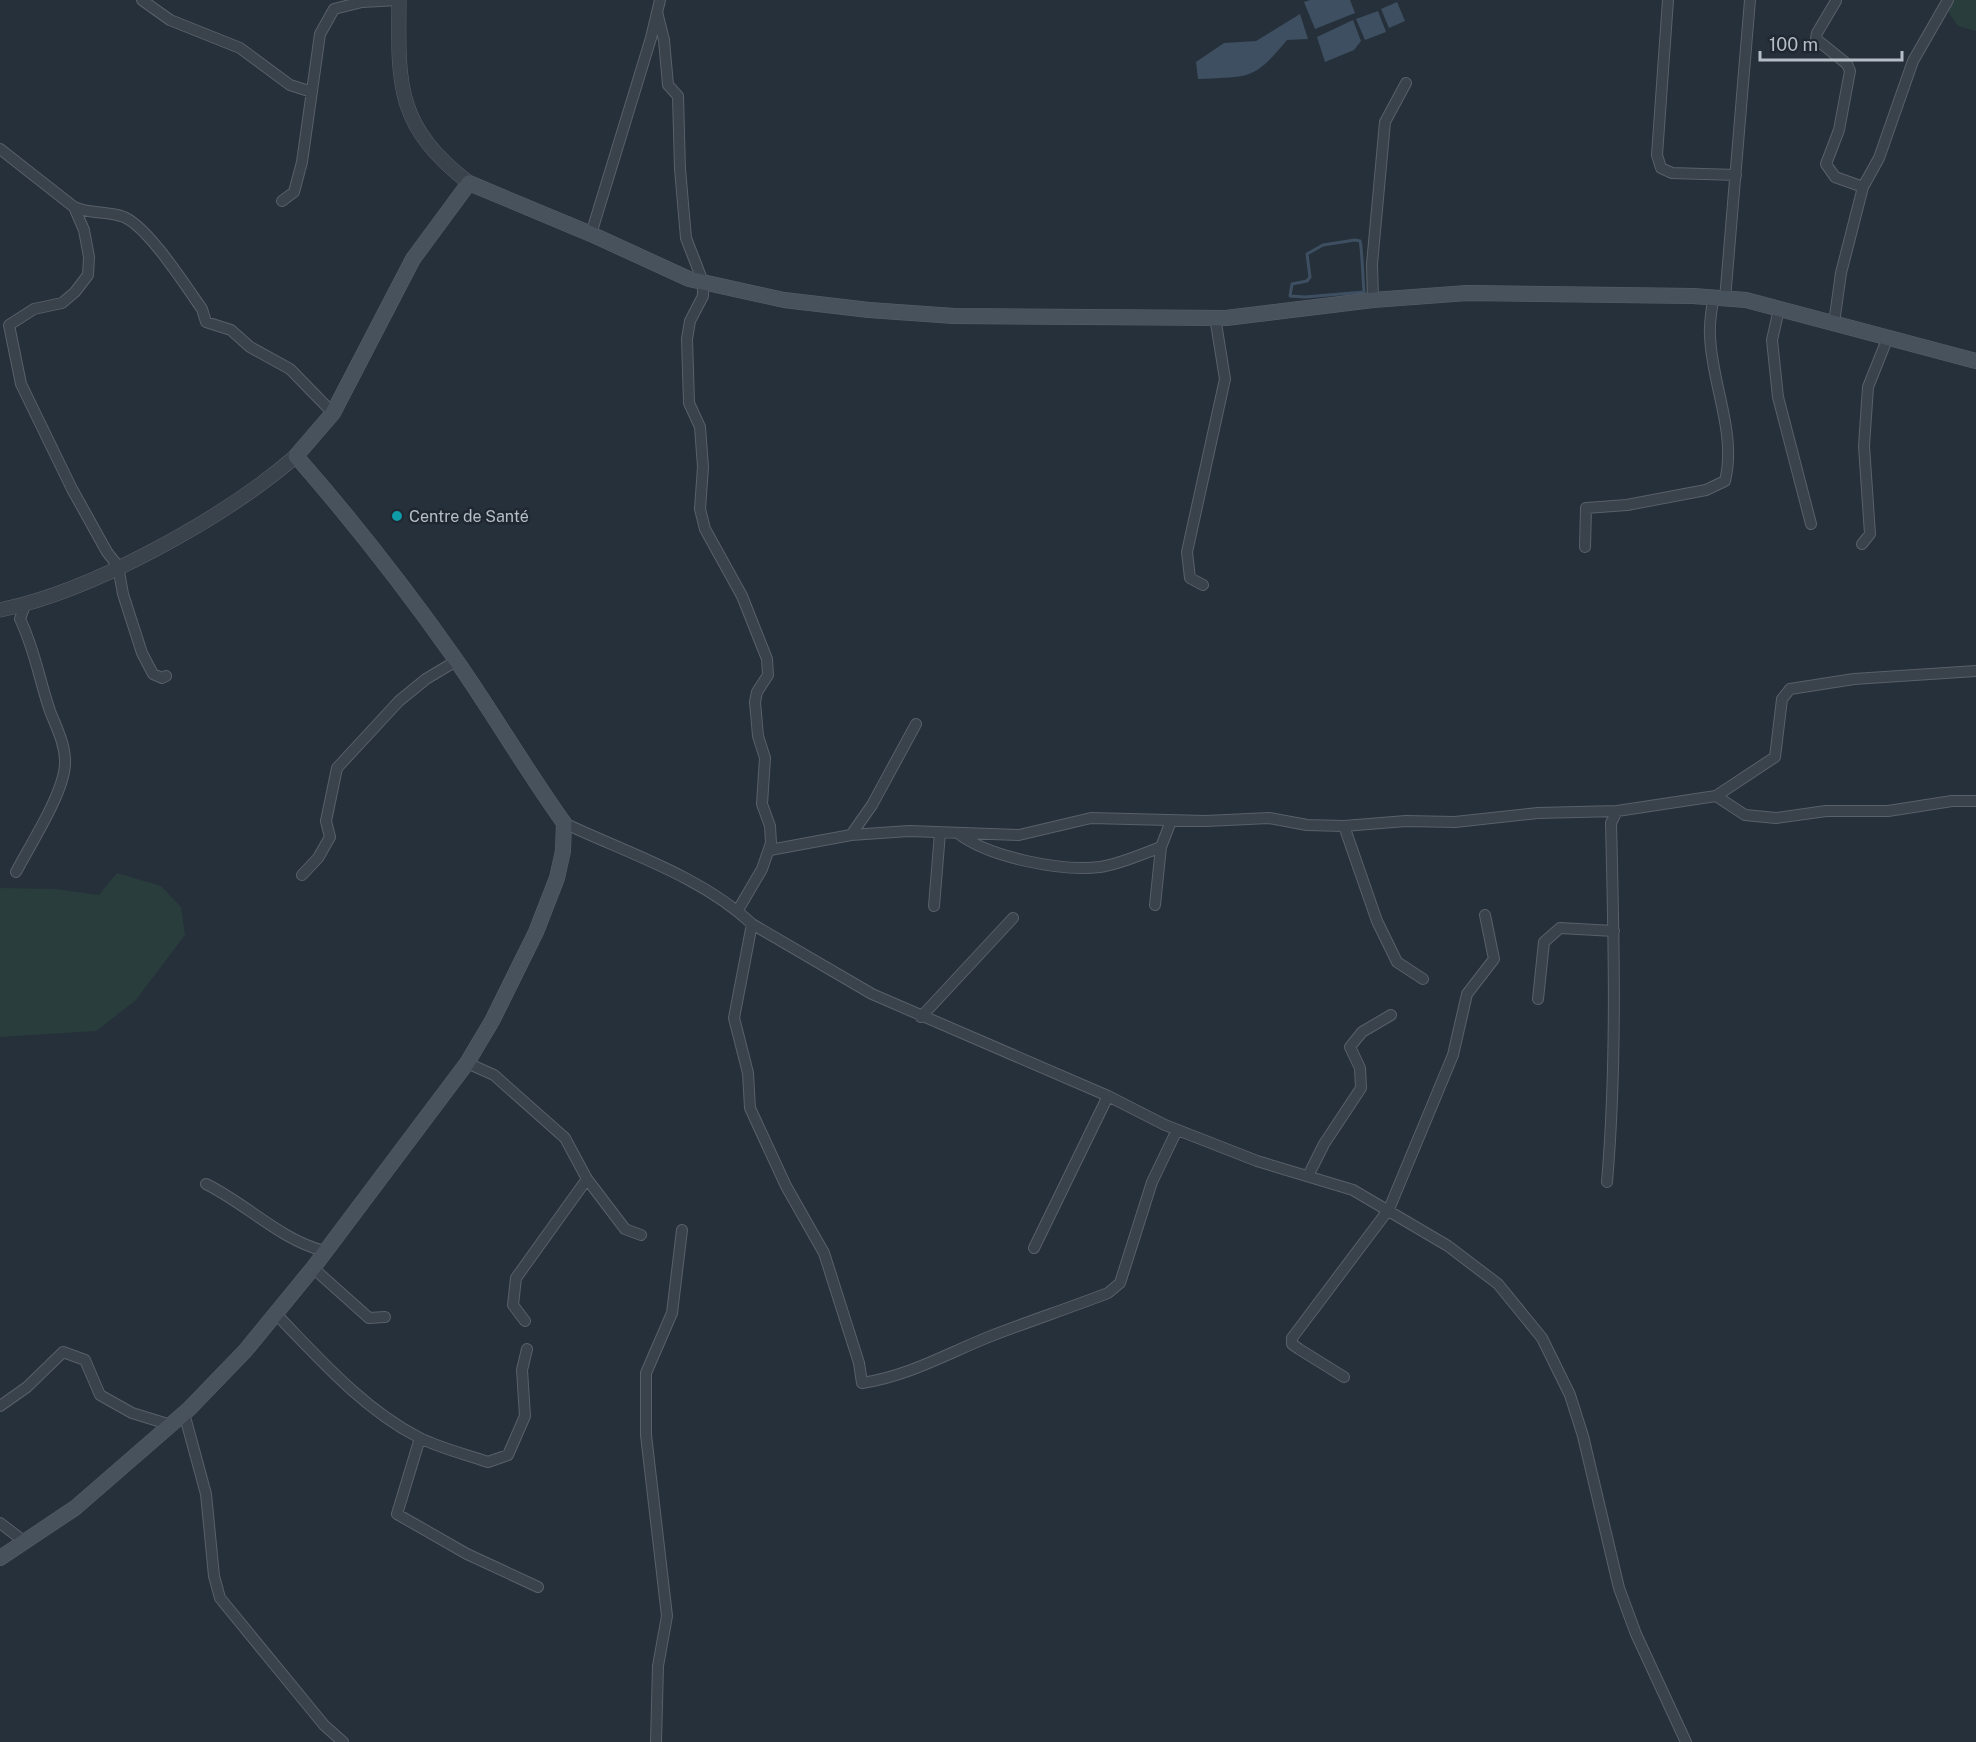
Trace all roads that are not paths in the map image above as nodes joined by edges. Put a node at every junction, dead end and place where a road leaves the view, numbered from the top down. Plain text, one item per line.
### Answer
1 (142, 0) edge
2 (398, 0) edge
3 (660, 0) edge
4 (1668, 0) edge
5 (1750, 0) edge
6 (1948, 0) edge
7 (1836, 1) edge
8 (657, 12) junction
9 (1406, 83) dead end
10 (312, 93) junction
11 (0, 149) edge
12 (1736, 175) junction
13 (469, 183) junction
14 (1863, 187) junction
15 (282, 201) dead end
16 (74, 207) junction
17 (591, 234) junction
18 (703, 282) junction
19 (1719, 298) junction
20 (1373, 300) junction
21 (1779, 309) junction
22 (1215, 317) junction
23 (1834, 323) junction
24 (4, 325) edge
25 (1888, 337) junction
26 (1976, 361) edge
27 (333, 413) junction
28 (296, 456) junction
29 (1811, 524) dead end
30 (1862, 543) dead end
31 (1585, 547) dead end
32 (118, 566) junction
33 (1203, 585) dead end
34 (25, 605) junction
35 (0, 610) edge
36 (456, 661) junction
37 (1976, 671) edge
38 (166, 676) dead end
39 (916, 723) dead end
40 (1716, 796) junction
41 (1976, 801) edge
42 (1617, 811) junction
43 (1171, 821) junction
44 (564, 823) junction
45 (1344, 826) junction
46 (940, 833) junction
47 (958, 834) junction
48 (851, 836) junction
49 (1161, 847) junction
50 (770, 850) junction
51 (16, 872) dead end
52 (302, 875) dead end
53 (1155, 905) dead end
54 (934, 906) dead end
55 (738, 910) junction
56 (1485, 915) dead end
57 (1012, 918) dead end
58 (752, 924) junction
59 (1614, 931) junction
60 (1423, 980) dead end
61 (1538, 999) dead end
62 (1391, 1015) dead end
63 (921, 1017) junction
64 (467, 1063) junction
65 (1108, 1096) junction
66 (1177, 1130) junction
67 (1308, 1176) junction
68 (587, 1179) junction
69 (1607, 1182) dead end
70 (206, 1184) dead end
71 (1389, 1209) junction
72 (682, 1230) dead end
73 (641, 1235) dead end
74 (1034, 1248) dead end
75 (324, 1251) junction
76 (313, 1268) junction
77 (275, 1312) junction
78 (385, 1317) dead end
79 (525, 1321) dead end
80 (527, 1349) dead end
81 (1344, 1377) dead end
82 (0, 1406) edge
83 (184, 1413) junction
84 (171, 1425) junction
85 (420, 1438) junction
86 (0, 1523) edge
87 (25, 1542) junction
88 (0, 1558) edge
89 (538, 1587) dead end
90 (344, 1742) edge
91 (656, 1742) edge
92 (1686, 1742) edge

1 - 10 street
2 - 10 street
2 - 13 street
3 - 8 street
4 - 12 street
5 - 12 street
6 - 14 street
7 - 14 street
8 - 17 street
8 - 18 street
9 - 20 street
10 - 15 street
11 - 16 street
12 - 19 street
13 - 17 main road
13 - 27 main road
14 - 23 street
16 - 24 street
16 - 27 street
17 - 18 main road
18 - 22 main road
18 - 50 street
19 - 20 main road
19 - 21 main road
19 - 31 street
20 - 22 main road
21 - 23 main road
21 - 29 street
22 - 33 street
23 - 25 main road
24 - 32 street
25 - 26 main road
25 - 30 street
27 - 28 main road
28 - 32 street
28 - 36 main road
32 - 34 street
32 - 38 street
34 - 35 street
34 - 51 street
36 - 44 main road
36 - 52 street
37 - 40 street
39 - 48 street
40 - 41 street
40 - 42 street
42 - 45 street
42 - 59 street
43 - 45 street
43 - 47 street
43 - 49 street
44 - 55 street
44 - 64 main road
45 - 60 street
46 - 47 street
46 - 48 street
46 - 54 street
47 - 49 street
48 - 50 street
49 - 53 street
50 - 55 street
55 - 58 street
56 - 71 street
57 - 63 street
58 - 63 street
58 - 66 street
59 - 61 street
59 - 69 street
62 - 67 street
63 - 65 street
64 - 68 street
64 - 75 main road
65 - 66 street
65 - 74 street
66 - 67 street
67 - 71 street
68 - 73 street
68 - 79 street
70 - 75 street
71 - 81 street
71 - 92 street
72 - 91 street
75 - 76 main road
76 - 77 main road
76 - 78 street
77 - 83 main road
77 - 85 street
80 - 85 street
82 - 84 street
83 - 84 main road
83 - 90 street
84 - 87 main road
85 - 89 street
86 - 87 street
87 - 88 main road

